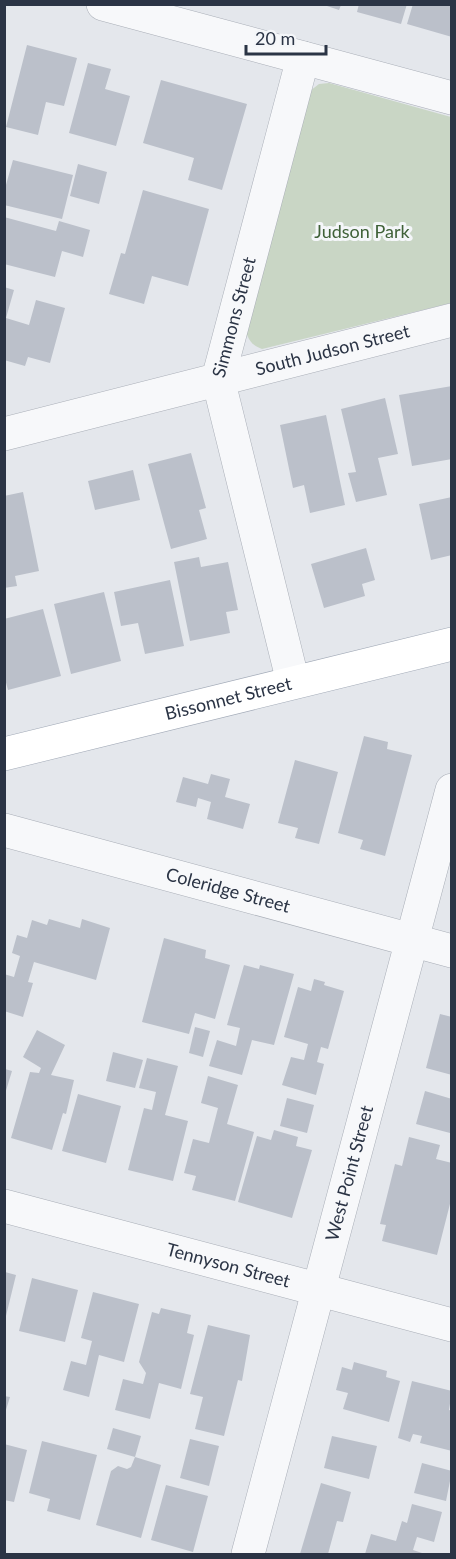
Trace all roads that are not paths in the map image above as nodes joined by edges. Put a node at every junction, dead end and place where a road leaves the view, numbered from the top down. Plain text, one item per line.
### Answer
1 (103, 4) edge
2 (303, 58) junction
3 (452, 98) edge
4 (452, 320) edge
5 (218, 379) junction
6 (4, 434) edge
7 (452, 644) edge
8 (293, 682) junction
9 (4, 754) edge
10 (452, 790) edge
11 (4, 830) edge
12 (411, 940) junction
13 (452, 951) edge
14 (4, 1206) edge
15 (318, 1290) junction
16 (452, 1325) edge
17 (248, 1554) edge

1 - 2 street
2 - 3 street
2 - 5 street, Simmons Street
4 - 5 street, South Judson Street
5 - 6 street, South Judson Street
5 - 8 street, Simmons Street
7 - 8 main road, Bissonnet Street
8 - 9 main road, Bissonnet Street
10 - 12 street, West Point Street
11 - 12 street, Coleridge Street
12 - 13 street, Coleridge Street
12 - 15 street, West Point Street
14 - 15 street, Tennyson Street
15 - 16 street, Tennyson Street
15 - 17 street, West Point Street

